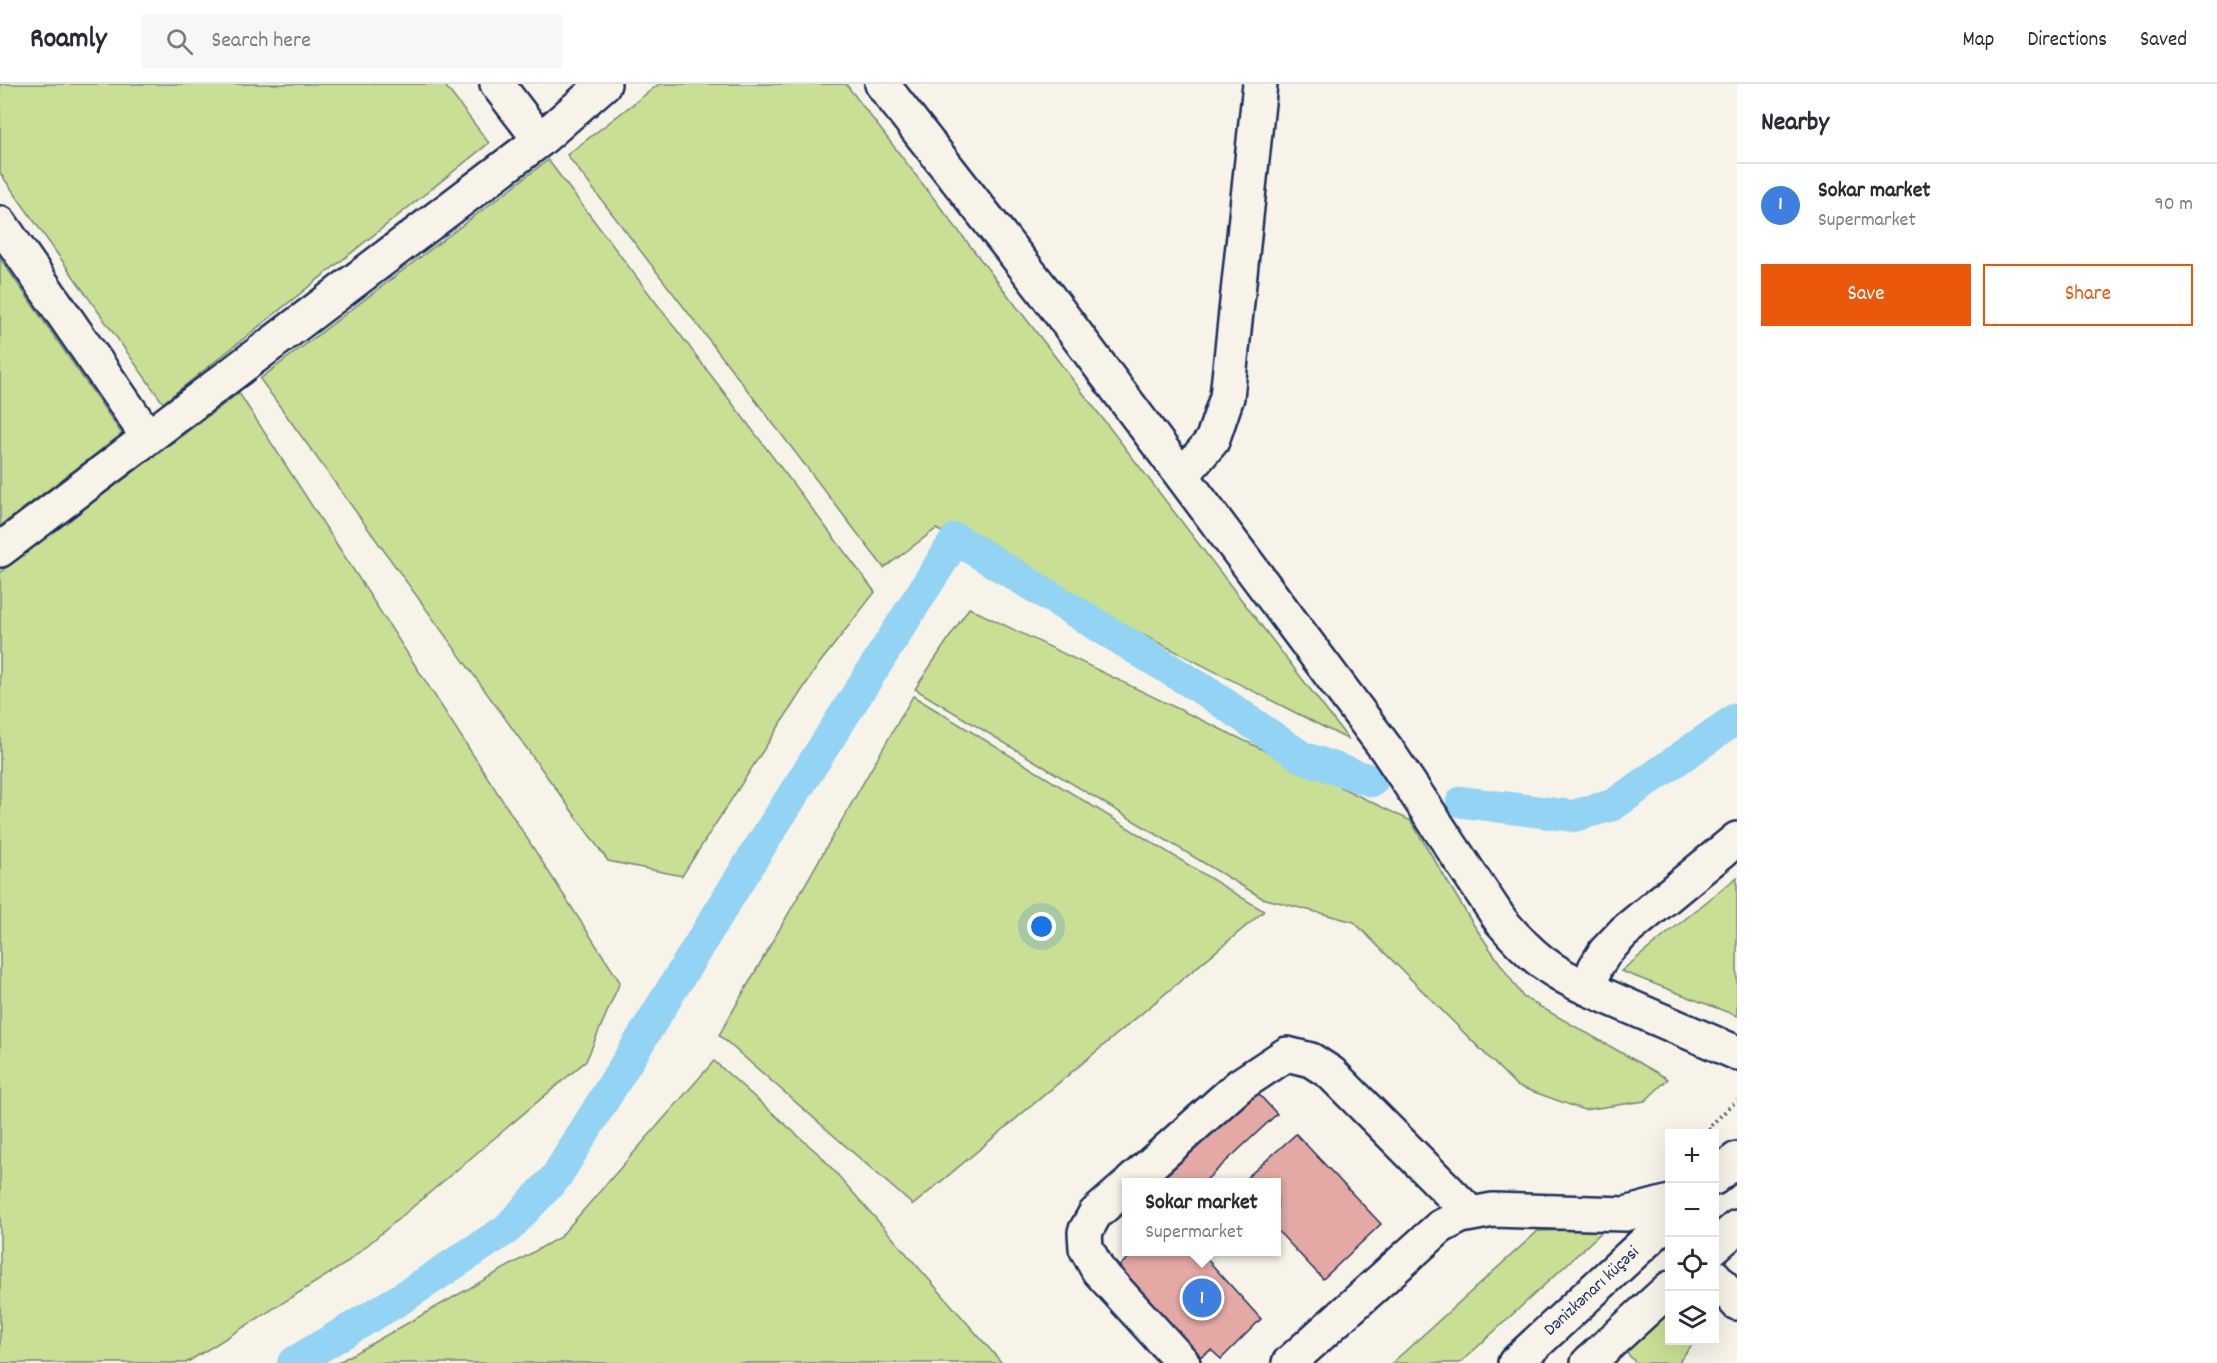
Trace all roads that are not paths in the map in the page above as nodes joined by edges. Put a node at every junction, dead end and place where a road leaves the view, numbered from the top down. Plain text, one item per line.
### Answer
1 (497, 84) edge
2 (604, 84) edge
3 (882, 84) edge
4 (1260, 84) edge
5 (540, 141) junction
6 (0, 223) edge
7 (148, 437) junction
8 (1182, 476) junction
9 (0, 550) edge
10 (1737, 839) edge
11 (1591, 990) junction
12 (1737, 1053) edge
13 (1737, 1159) edge
14 (1719, 1174) edge
15 (1135, 1178) edge
16 (1122, 1190) edge
17 (1665, 1203) edge
18 (1470, 1214) junction
19 (1665, 1224) edge
20 (1737, 1227) edge
21 (1719, 1243) edge
22 (1719, 1282) edge
23 (1667, 1291) edge
24 (1737, 1303) edge
25 (1183, 1363) edge
26 (1289, 1363) edge
27 (1515, 1363) edge
28 (1588, 1363) edge

1 - 5 main road
2 - 5 main road
3 - 8 main road
4 - 8 main road
5 - 7 main road
6 - 7 main road
7 - 9 main road
8 - 11 main road
10 - 11 main road
11 - 12 main road
13 - 14 main road
15 - 18 main road
16 - 25 main road
17 - 18 main road
18 - 26 main road
19 - 27 main road, Dənizkənarı küçəsi
20 - 21 main road
22 - 24 main road
23 - 28 main road

